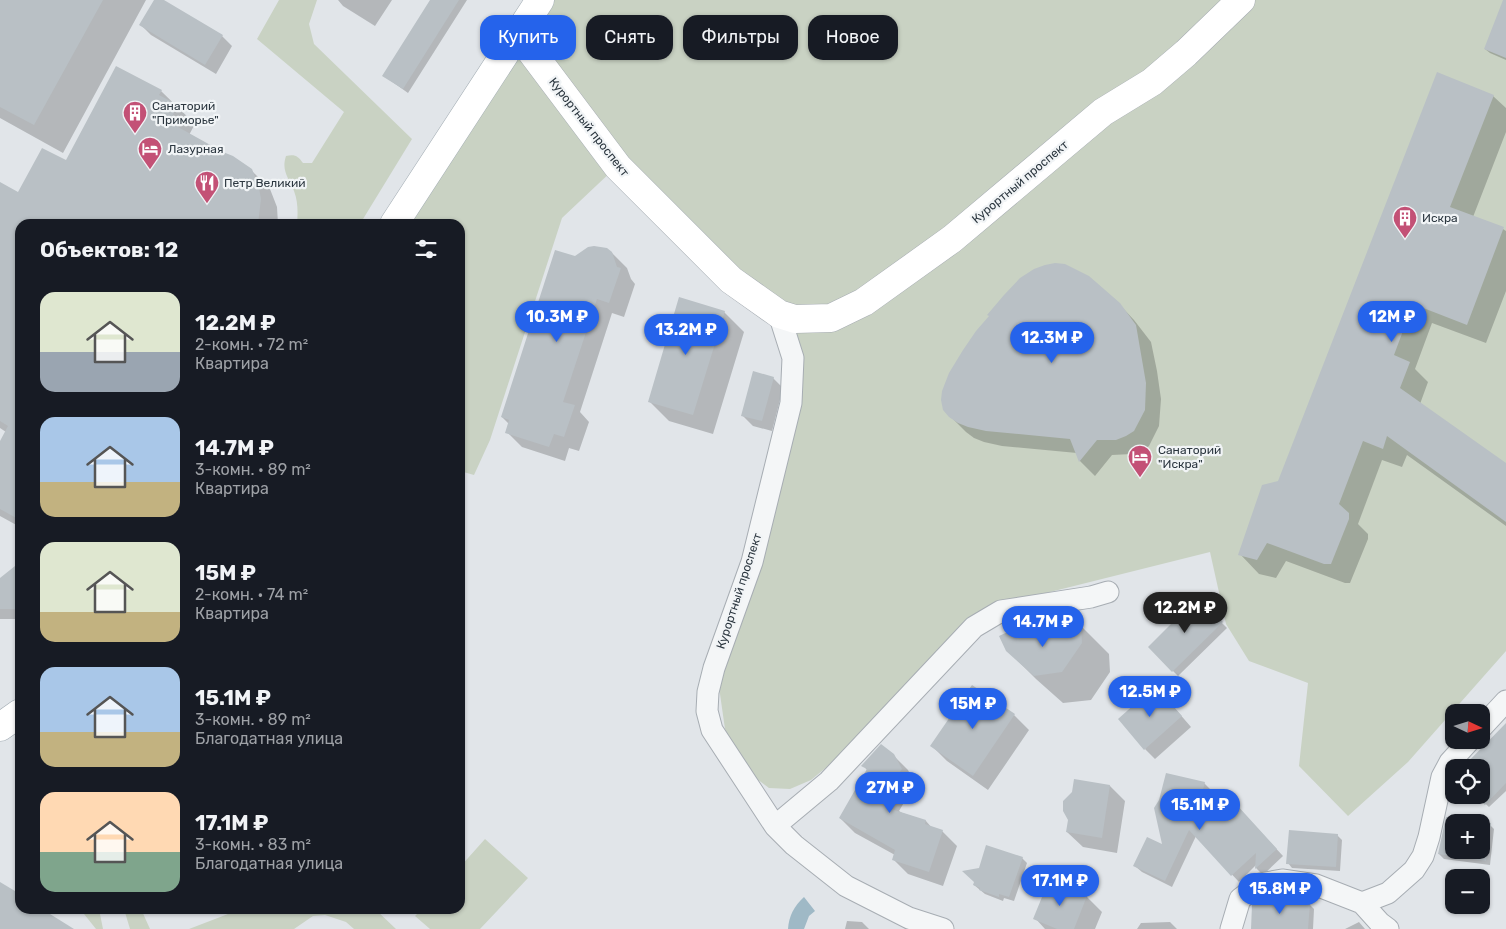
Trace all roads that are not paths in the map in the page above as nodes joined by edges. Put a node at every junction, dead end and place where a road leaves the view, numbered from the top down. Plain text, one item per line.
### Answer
1 (540, 0) edge
2 (1241, 0) edge
3 (530, 15) edge
4 (501, 60) edge
5 (538, 60) edge
6 (397, 219) edge
7 (779, 314) junction
8 (1108, 592) dead end
9 (1506, 701) edge
10 (15, 716) edge
11 (1490, 718) edge
12 (0, 727) edge
13 (1462, 749) edge
14 (775, 826) junction
15 (1362, 903) junction
16 (944, 929) edge
17 (1231, 929) edge
18 (1388, 929) edge

1 - 3 street
2 - 7 street, Курортный проспект
4 - 6 street
5 - 7 street, Курортный проспект
7 - 14 street, Курортный проспект
8 - 14 street
9 - 11 street
10 - 12 street
13 - 15 street
14 - 16 street, Курортный проспект
15 - 17 street
15 - 18 street

